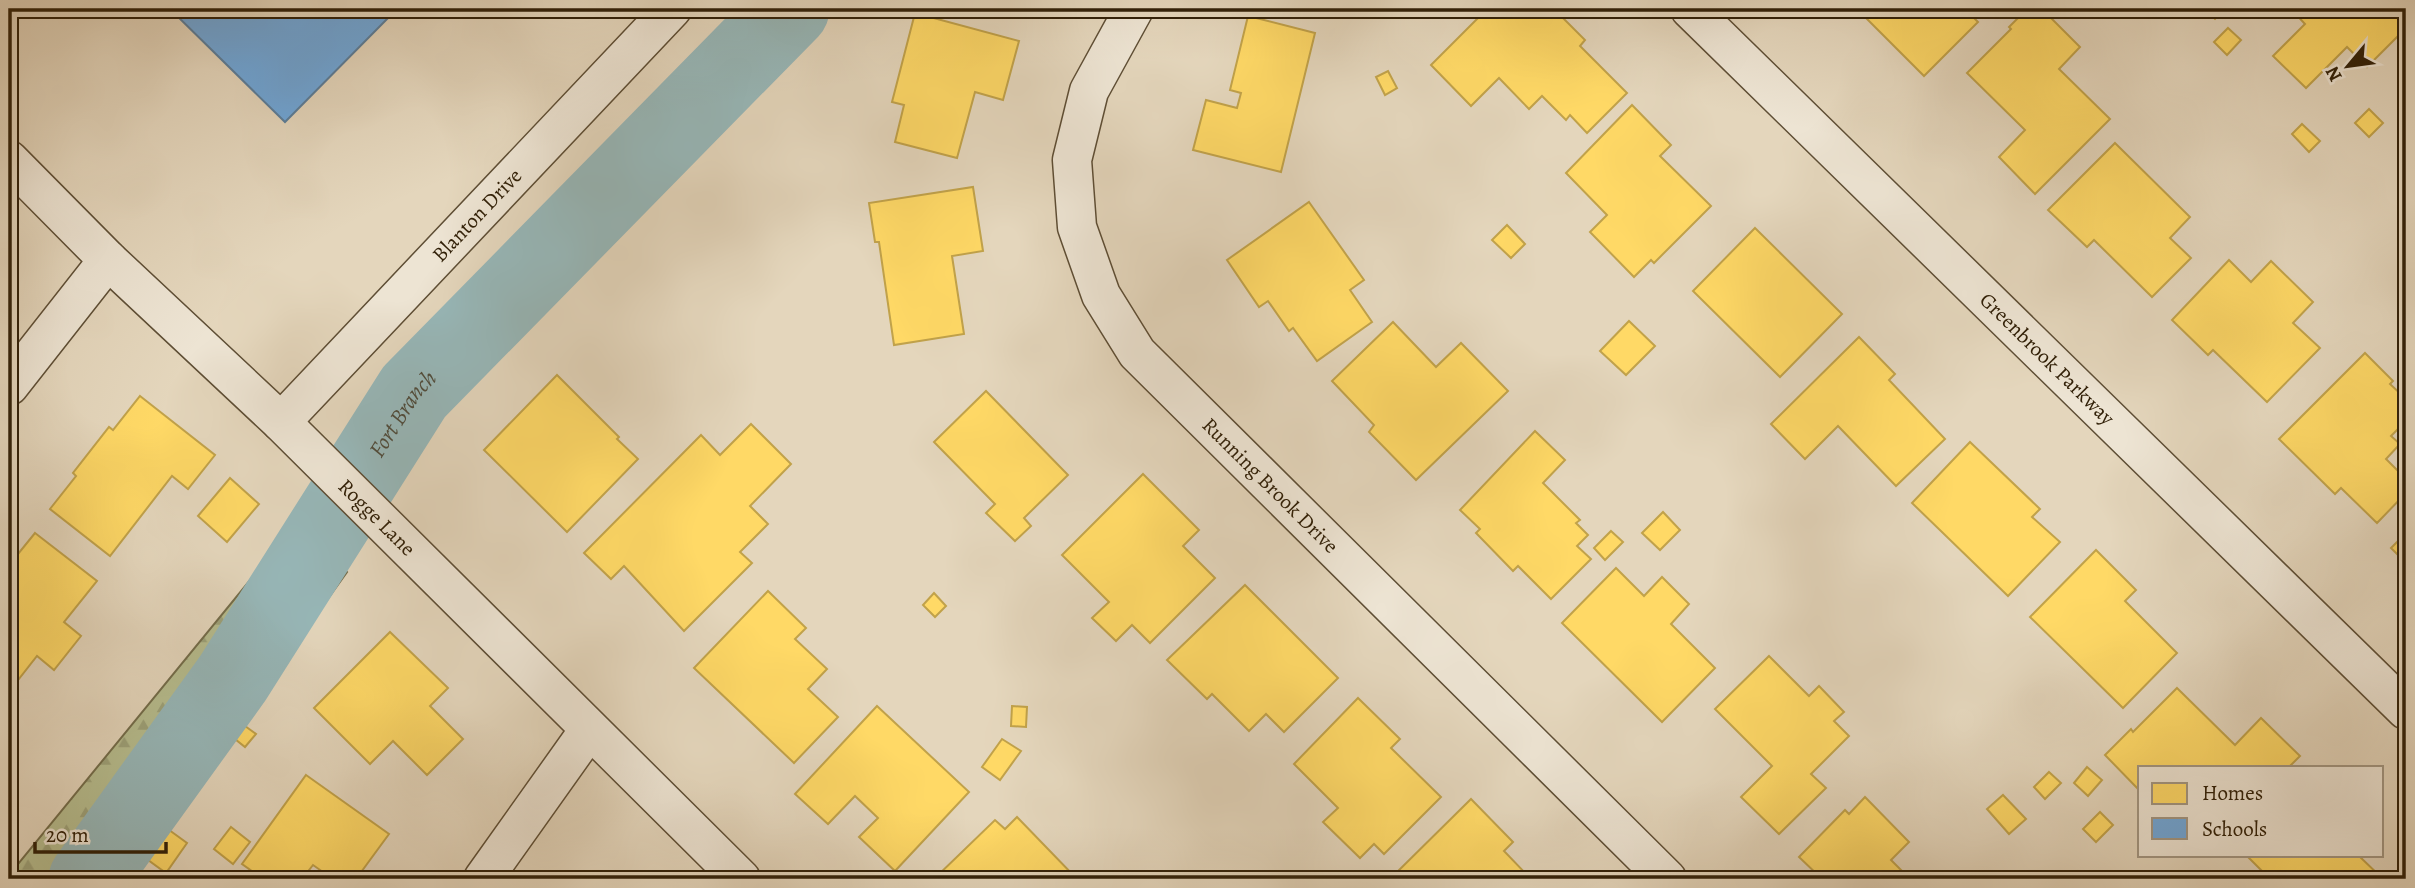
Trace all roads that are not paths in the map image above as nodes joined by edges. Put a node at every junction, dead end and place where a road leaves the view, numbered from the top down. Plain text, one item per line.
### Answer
1 (672, 9) edge
2 (1134, 9) edge
3 (1690, 9) edge
4 (9, 160) edge
5 (108, 260) junction
6 (9, 386) edge
7 (281, 422) junction
8 (2406, 710) edge
9 (589, 730) junction
10 (483, 879) edge
11 (741, 879) edge
12 (1667, 879) edge

1 - 7 street, Blanton Drive
2 - 12 street, Running Brook Drive
3 - 8 street, Greenbrook Parkway
4 - 5 street, Rogge Lane
5 - 6 street
5 - 7 street, Rogge Lane
7 - 9 street, Rogge Lane
9 - 10 street
9 - 11 street, Rogge Lane

